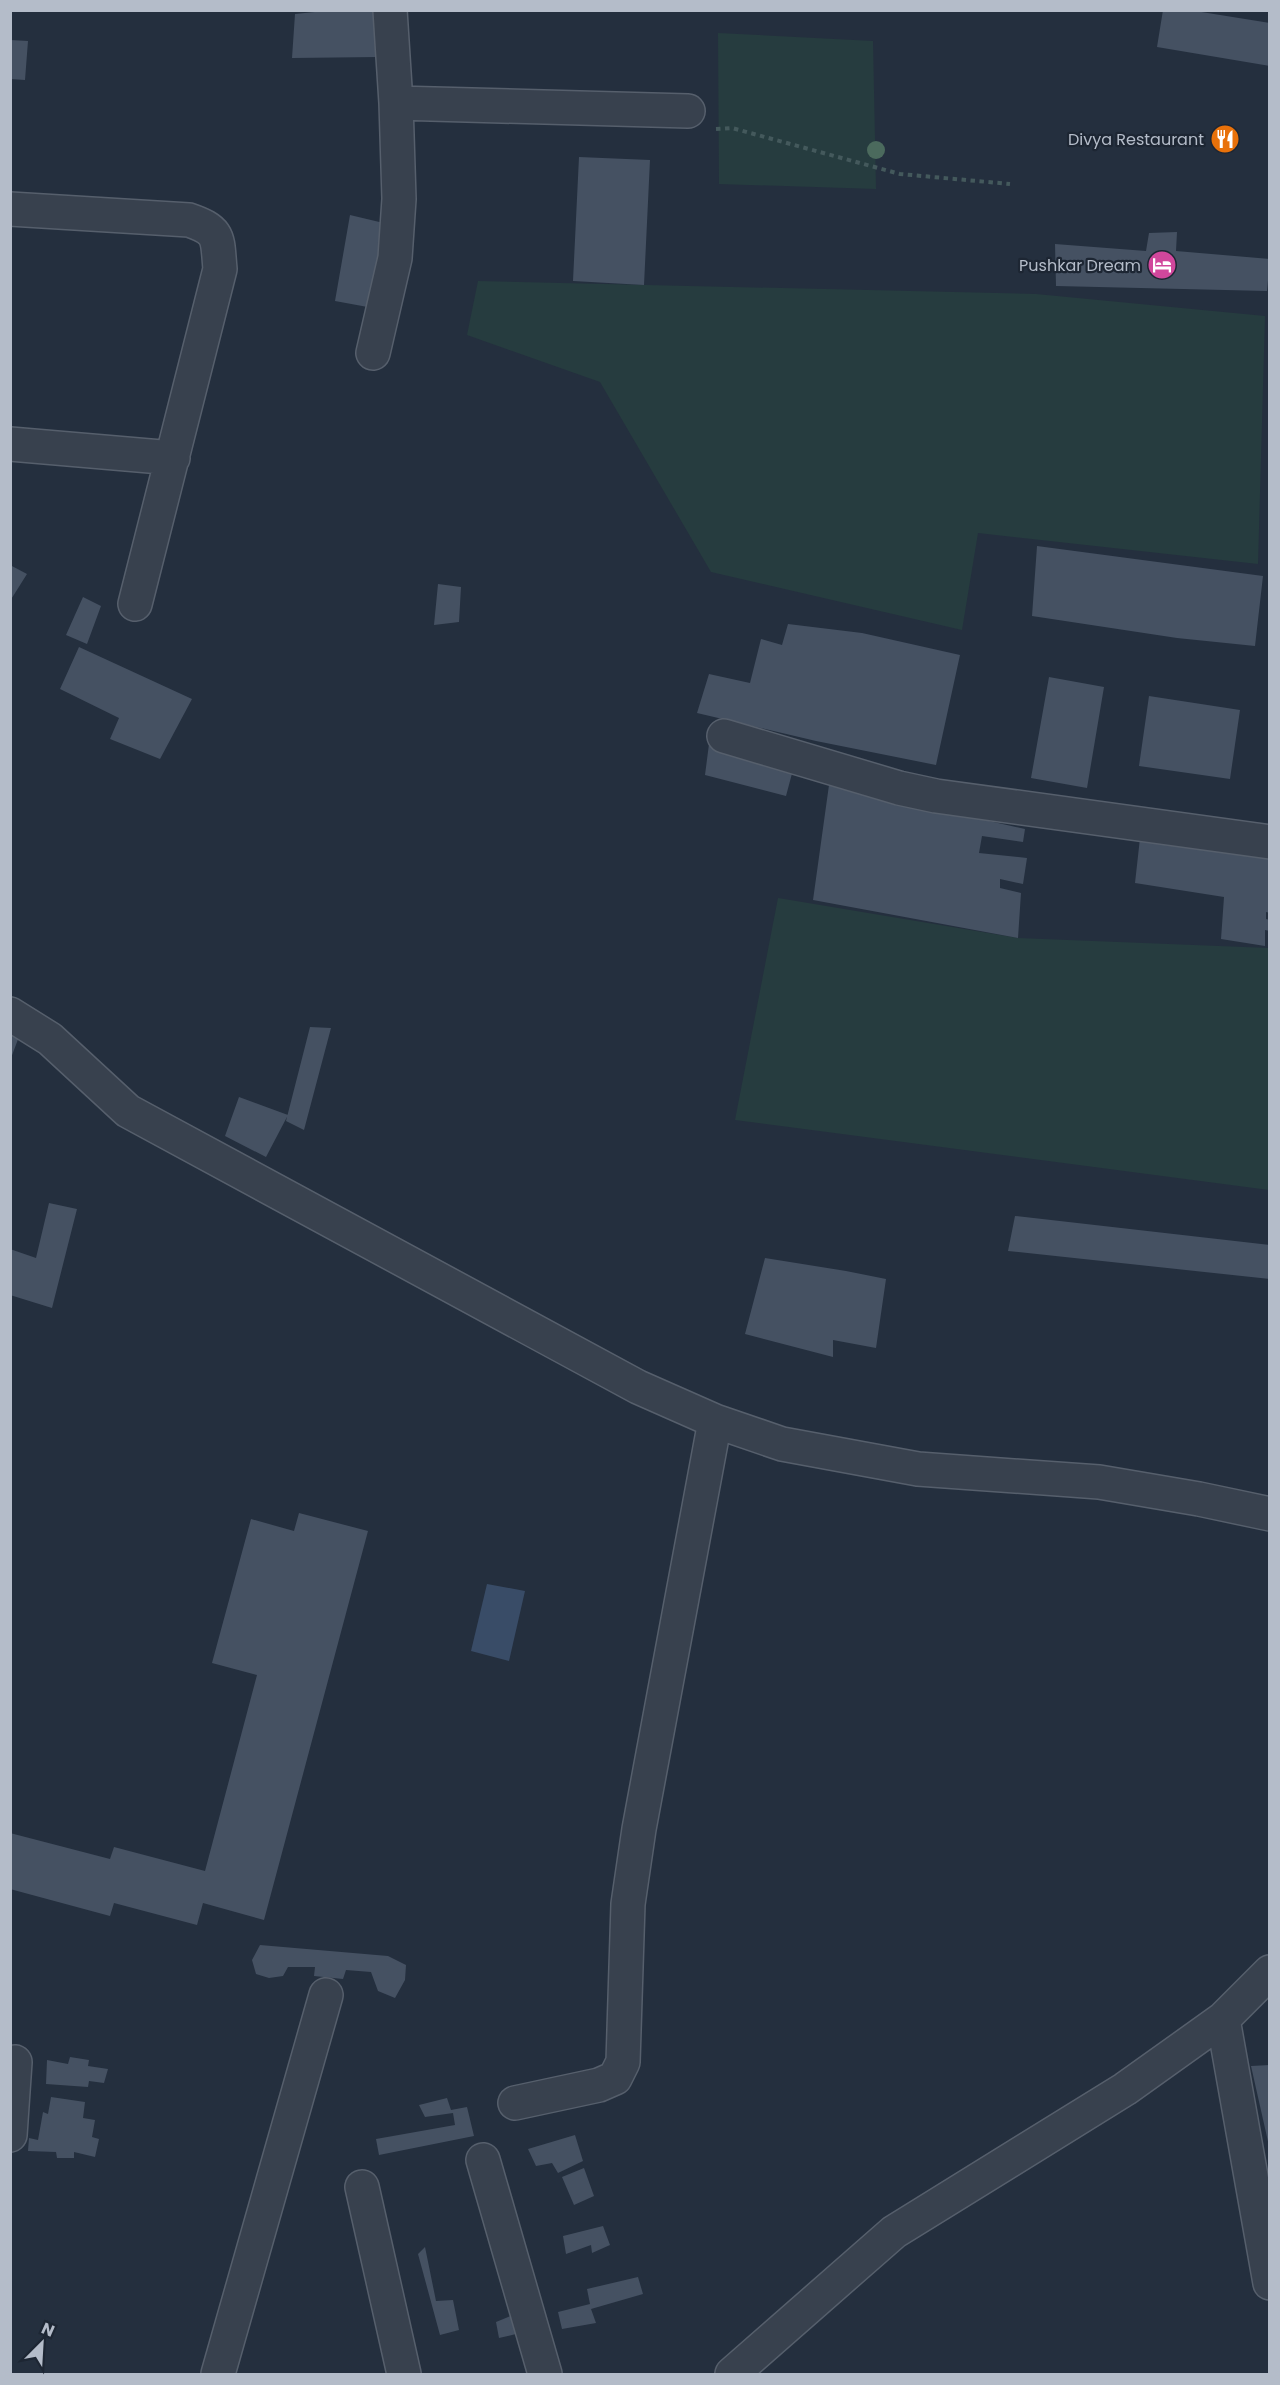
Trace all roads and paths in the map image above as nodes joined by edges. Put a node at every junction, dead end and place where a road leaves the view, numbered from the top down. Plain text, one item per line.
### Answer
1 (390, 10) edge
2 (396, 103) junction
3 (688, 111) joint
4 (1010, 184) dead end
5 (10, 209) edge
6 (373, 353) dead end
7 (10, 444) edge
8 (173, 458) junction
9 (135, 604) dead end
10 (724, 736) dead end
11 (1269, 842) edge
12 (10, 1014) edge
13 (715, 1421) junction
14 (1269, 1514) edge
15 (1269, 1972) edge
16 (326, 1995) dead end
17 (1223, 2019) junction
18 (15, 2062) dead end
19 (515, 2103) dead end
20 (10, 2135) edge
21 (483, 2160) dead end
22 (362, 2187) dead end
23 (1269, 2283) edge
24 (218, 2374) edge
25 (404, 2374) edge
26 (545, 2374) edge
27 (732, 2374) edge

1 - 2 street
2 - 3 street
2 - 6 street
3 - 4 path
5 - 8 street
7 - 8 street
8 - 9 street
10 - 11 street
12 - 13 street
13 - 14 street
13 - 19 street
15 - 17 street
16 - 24 street
17 - 23 street
17 - 27 street
18 - 20 street
21 - 26 street
22 - 25 street

